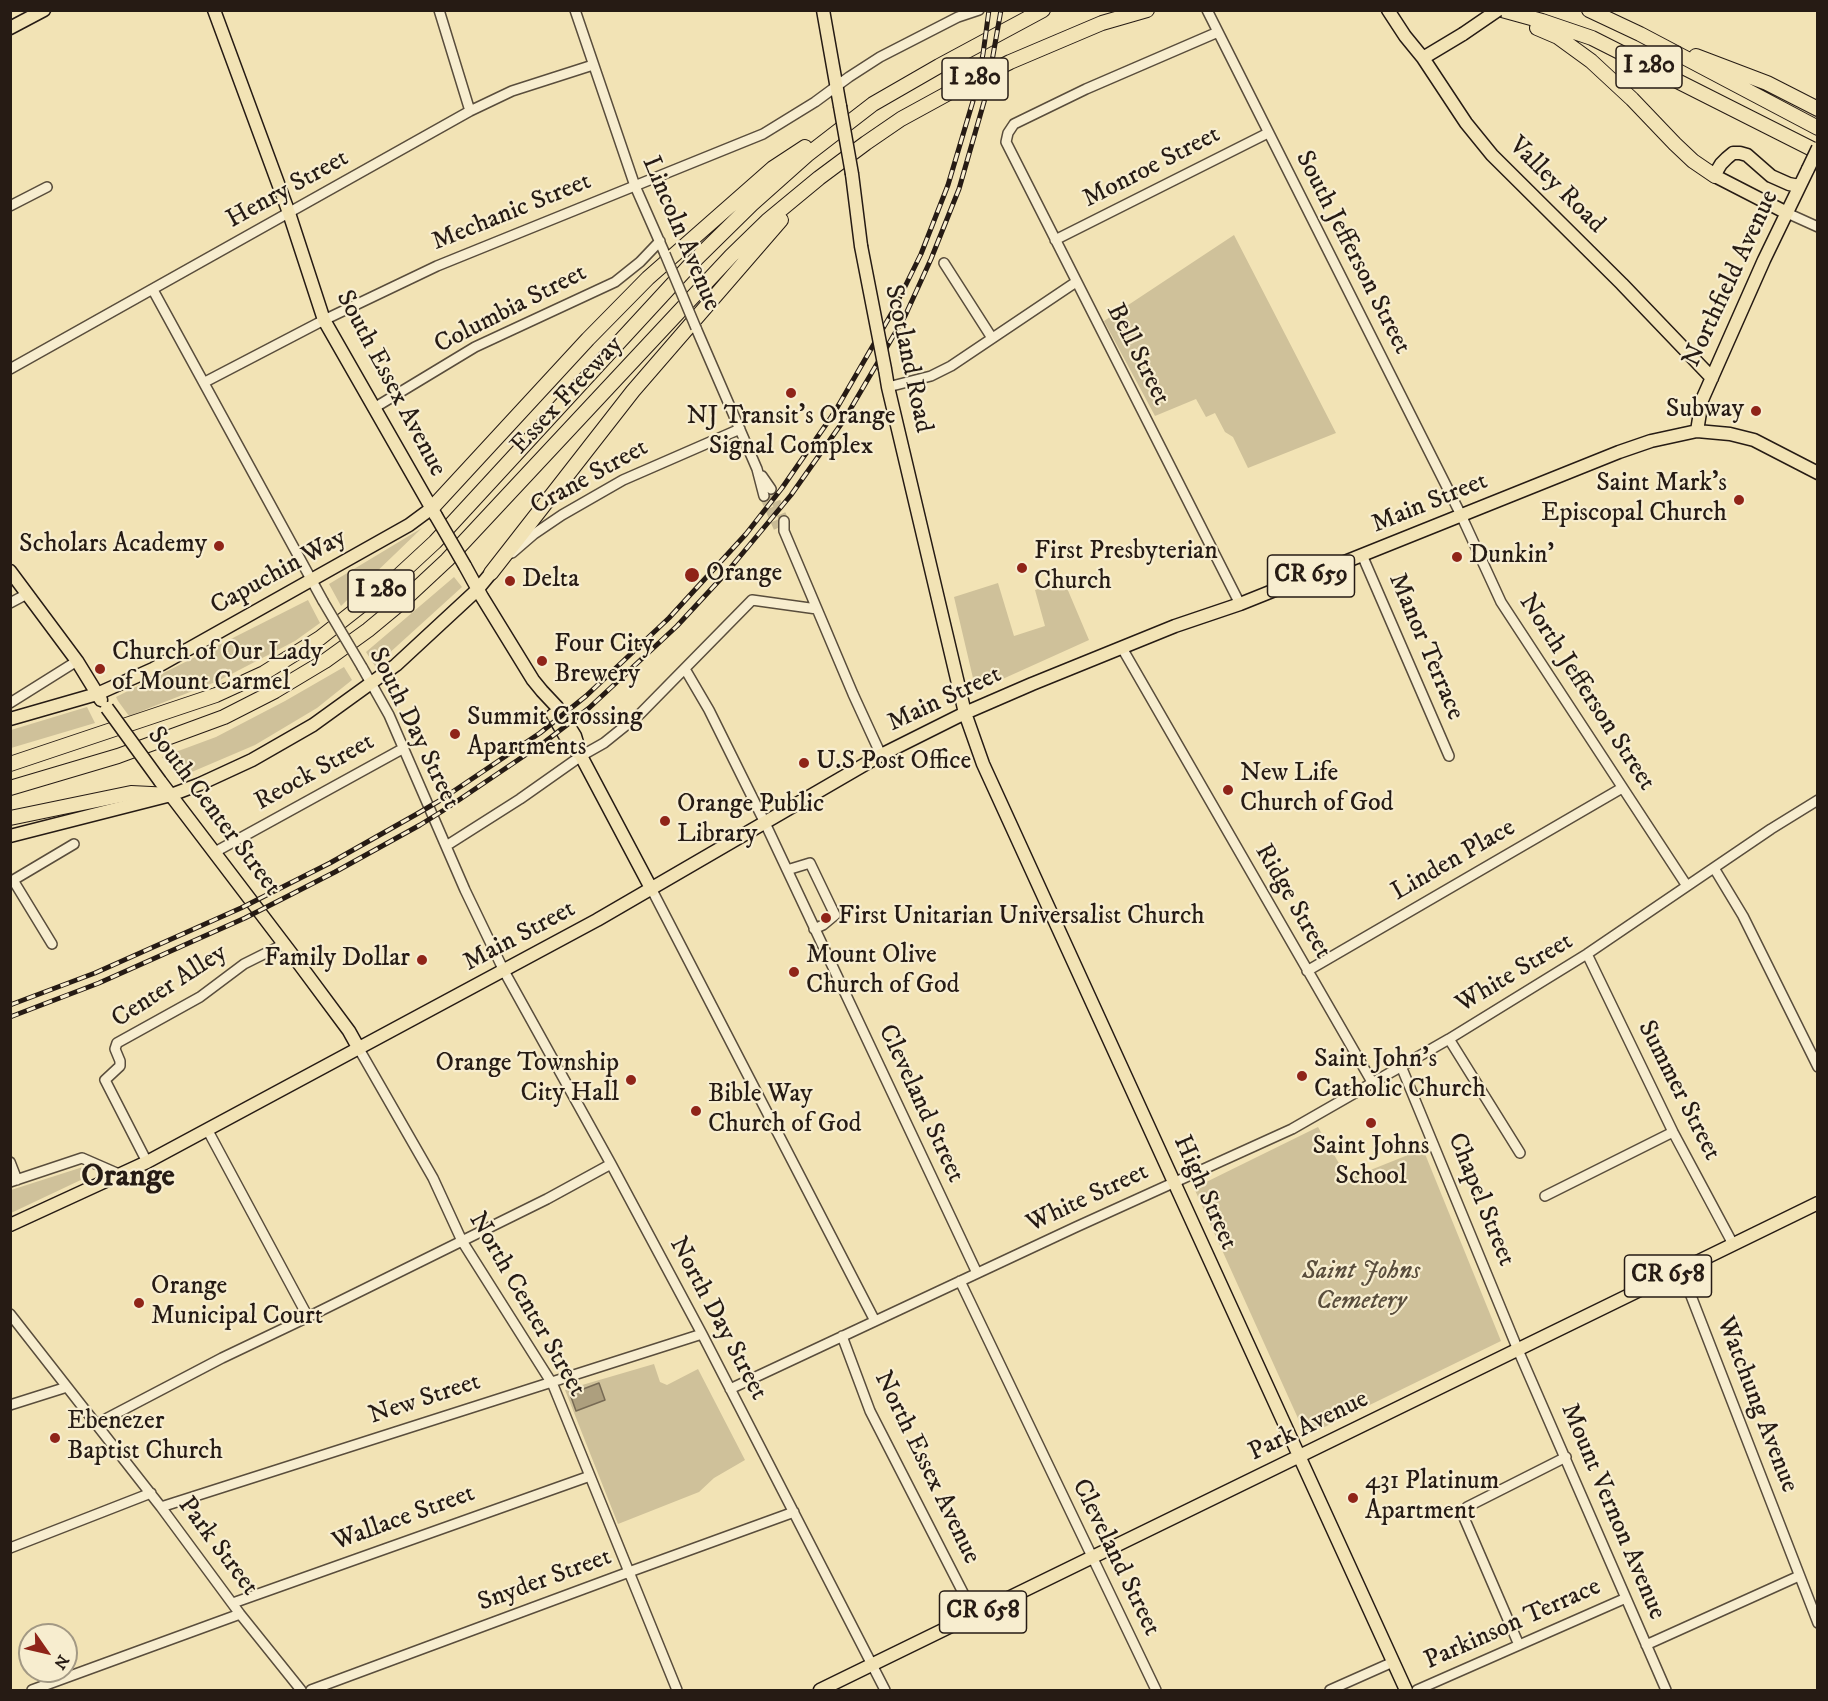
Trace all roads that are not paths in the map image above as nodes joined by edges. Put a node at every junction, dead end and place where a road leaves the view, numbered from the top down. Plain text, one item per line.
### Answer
1 (44, 10) edge
2 (214, 10) edge
3 (439, 10) edge
4 (575, 10) edge
5 (823, 10) edge
6 (967, 10) edge
7 (979, 10) edge
8 (1043, 10) edge
9 (1147, 10) edge
10 (1388, 10) edge
11 (1499, 10) edge
12 (1588, 10) edge
13 (1208, 14) edge
14 (958, 17) junction
15 (10, 28) edge
16 (1218, 32) junction
17 (1640, 34) junction
18 (1424, 58) junction
19 (593, 65) junction
20 (836, 87) junction
21 (873, 104) junction
22 (1818, 109) edge
23 (470, 111) junction
24 (1818, 129) edge
25 (1269, 133) junction
26 (1818, 150) edge
27 (1715, 176) junction
28 (819, 178) junction
29 (635, 186) junction
30 (1799, 186) junction
31 (47, 187) dead end
32 (10, 206) edge
33 (289, 213) junction
34 (1787, 213) junction
35 (1818, 227) edge
36 (1055, 240) junction
37 (660, 241) junction
38 (944, 263) dead end
39 (1076, 282) junction
40 (153, 290) junction
41 (324, 320) junction
42 (992, 338) junction
43 (10, 369) edge
44 (1712, 378) junction
45 (205, 382) junction
46 (888, 387) junction
47 (374, 408) junction
48 (740, 429) junction
49 (1697, 431) junction
50 (1818, 473) edge
51 (767, 492) tunnel mouth
52 (434, 512) junction
53 (1461, 515) junction
54 (782, 527) tunnel mouth
55 (1362, 555) junction
56 (10, 571) edge
57 (491, 573) junction
58 (312, 580) junction
59 (477, 590) junction
60 (27, 594) junction
61 (10, 603) edge
62 (1239, 604) junction
63 (817, 609) junction
64 (1122, 648) junction
65 (77, 661) junction
66 (685, 669) junction
67 (371, 682) junction
68 (97, 694) junction
69 (10, 703) edge
70 (965, 713) junction
71 (10, 719) edge
72 (404, 748) junction
73 (881, 755) junction
74 (581, 756) junction
75 (1449, 756) dead end
76 (10, 764) edge
77 (10, 788) edge
78 (1622, 788) junction
79 (171, 795) junction
80 (1816, 799) edge
81 (10, 818) edge
82 (765, 823) junction
83 (10, 836) edge
84 (74, 844) dead end
85 (446, 846) junction
86 (215, 852) junction
87 (1714, 868) junction
88 (787, 870) junction
89 (12, 881) edge
90 (1687, 886) junction
91 (651, 890) junction
92 (814, 929) junction
93 (52, 944) dead end
94 (284, 944) junction
95 (1587, 954) junction
96 (504, 971) junction
97 (1307, 971) junction
98 (1449, 1039) junction
99 (359, 1049) junction
100 (1401, 1066) junction
101 (1818, 1067) edge
102 (1372, 1082) junction
103 (207, 1129) junction
104 (1673, 1132) junction
105 (1520, 1153) dead end
106 (10, 1162) edge
107 (147, 1162) junction
108 (611, 1164) junction
109 (121, 1174) junction
110 (14, 1181) edge
111 (1175, 1182) junction
112 (1545, 1196) dead end
113 (1818, 1203) edge
114 (10, 1225) edge
115 (462, 1241) junction
116 (1733, 1244) junction
117 (1681, 1270) junction
118 (977, 1273) junction
119 (960, 1281) junction
120 (10, 1314) edge
121 (309, 1317) junction
122 (875, 1321) junction
123 (702, 1334) junction
124 (842, 1336) junction
125 (1518, 1350) junction
126 (551, 1382) junction
127 (68, 1387) junction
128 (730, 1389) junction
129 (10, 1405) edge
130 (96, 1424) junction
131 (1300, 1457) junction
132 (1566, 1457) junction
133 (590, 1476) junction
134 (151, 1493) junction
135 (161, 1507) junction
136 (794, 1512) junction
137 (10, 1548) edge
138 (1092, 1558) junction
139 (629, 1572) junction
140 (1799, 1576) junction
141 (1626, 1598) junction
142 (233, 1603) junction
143 (240, 1614) junction
144 (975, 1616) junction
145 (1818, 1623) edge
146 (1519, 1645) junction
147 (1646, 1645) junction
148 (1393, 1662) junction
149 (873, 1665) junction
150 (32, 1690) edge
151 (301, 1690) edge
152 (311, 1690) edge
153 (677, 1690) edge
154 (820, 1690) edge
155 (885, 1690) edge
156 (1156, 1690) edge
157 (1330, 1690) edge
158 (1406, 1690) edge
159 (1417, 1690) edge
160 (1666, 1690) edge

1 - 15 main road
2 - 33 main road, South Essex Avenue
3 - 23 street
4 - 19 street, Lincoln Avenue
5 - 20 main road, Scotland Road
6 - 14 street
7 - 14 street
8 - 21 highway, Essex Freeway / I 280
9 - 28 highway, Essex Freeway / I 280
10 - 18 main road, Valley Road
11 - 18 main road, bridge
11 - 26 highway, I 280
11 - 27 highway
12 - 17 highway, I 280
13 - 16 street, South Jefferson Street
14 - 20 street, Mechanic Street
16 - 25 street, South Jefferson Street
16 - 36 street, Bell Street
17 - 22 highway
17 - 24 highway, I 280
18 - 44 main road, Valley Road
19 - 23 street, Henry Street
19 - 29 street, Lincoln Avenue
20 - 29 street, Mechanic Street
20 - 46 main road, Scotland Road, bridge
21 - 52 highway
21 - 76 highway, Essex Freeway / I 280
23 - 33 street, Henry Street
25 - 36 street, Monroe Street
25 - 53 street, South Jefferson Street
26 - 30 main road, Northfield Avenue, bridge
27 - 30 main road
27 - 34 main road
28 - 57 highway
28 - 77 highway, Essex Freeway / I 280
29 - 37 street, Lincoln Avenue
29 - 41 street, Mechanic Street
30 - 34 main road, Northfield Avenue
31 - 32 street
33 - 40 street, Henry Street
33 - 41 main road, South Essex Avenue
34 - 35 street
34 - 44 main road, Northfield Avenue
36 - 39 street, Bell Street
37 - 47 street, Columbia Street
37 - 48 street, Lincoln Avenue, bridge
38 - 42 street
39 - 42 street
39 - 62 street, Bell Street
40 - 43 street, Henry Street
40 - 45 street, South Day Street
41 - 45 street, Mechanic Street
41 - 47 main road, South Essex Avenue
42 - 46 street
44 - 49 main road, Northfield Avenue
45 - 58 street, South Day Street
46 - 70 main road, Scotland Road
47 - 52 main road, South Essex Avenue
48 - 51 street, Lincoln Avenue
48 - 57 street, Crane Street
49 - 50 main road, Main Street / CR 659
49 - 53 main road, Main Street / CR 659
52 - 58 main road, Capuchin Way
52 - 59 main road, South Essex Avenue, bridge
53 - 55 main road, Main Street / CR 659
53 - 78 street, North Jefferson Street
54 - 63 street
55 - 62 main road, Main Street / CR 659
55 - 75 street, Manor Terrace
56 - 60 main road, South Center Street
57 - 59 main road, Crane Street
58 - 67 street, South Day Street, bridge
58 - 68 main road, Capuchin Way
59 - 67 main road, Crane Street
59 - 74 main road, South Essex Avenue
60 - 61 street
60 - 65 main road, South Center Street
62 - 64 main road, Main Street / CR 659
63 - 66 street
63 - 73 street
64 - 70 main road, Main Street / CR 659
64 - 97 street, Ridge Street
65 - 68 main road, South Center Street
65 - 69 street
66 - 74 street
66 - 82 street, Cleveland Street
67 - 72 street, South Day Street
67 - 79 main road, Crane Street
68 - 71 main road, Capuchin Way
68 - 79 main road, South Center Street, bridge
70 - 73 main road, Main Street
70 - 111 main road, High Street
72 - 85 street, South Day Street
72 - 86 street, Reock Street
73 - 82 main road, Main Street
74 - 85 street
74 - 91 main road, South Essex Avenue
78 - 90 street, North Jefferson Street
78 - 97 street, Linden Place
79 - 81 highway
79 - 83 main road, Crane Street
79 - 86 main road, South Center Street
80 - 87 street, White Street
82 - 88 street, Cleveland Street
82 - 91 main road, Main Street
84 - 89 street
85 - 96 street, South Day Street
86 - 94 main road, South Center Street
87 - 90 street, White Street
87 - 101 street
88 - 92 street, Cleveland Street
88 - 92 street
89 - 93 street
90 - 95 street, White Street
91 - 96 main road, Main Street
91 - 122 street
92 - 118 street, Cleveland Street
94 - 99 main road, South Center Street
94 - 107 street, Center Alley
95 - 98 street, White Street
95 - 104 street, Summer Street
96 - 99 main road, Main Street
96 - 108 street, North Day Street
97 - 102 street, Ridge Street
98 - 100 street, White Street
98 - 105 street
99 - 103 main road, Main Street
99 - 115 street, North Center Street
100 - 102 street, White Street
100 - 125 street, Chapel Street
102 - 111 street, White Street
103 - 107 main road, Main Street
103 - 121 street
104 - 112 street
104 - 116 street, Summer Street
106 - 110 street
107 - 109 main road, Main Street
108 - 115 street
108 - 123 street, North Day Street
109 - 110 street
109 - 114 main road, Main Street
111 - 118 street, White Street
111 - 131 main road, High Street
113 - 116 main road, Park Avenue / CR 658
115 - 121 street
115 - 126 street, North Center Street
116 - 117 main road, Park Avenue / CR 658
117 - 125 main road, Park Avenue / CR 658
117 - 140 street, Watchung Avenue
118 - 119 street, White Street
119 - 122 street, White Street
119 - 138 street, Cleveland Street
120 - 127 street, Park Street
121 - 130 street
122 - 124 street, White Street
123 - 126 street, New Street
123 - 128 street, North Day Street
124 - 128 street, White Street
124 - 144 street, North Essex Avenue
125 - 131 main road, Park Avenue / CR 658
125 - 132 street, Mount Vernon Avenue
126 - 133 street, North Center Street
126 - 135 street, New Street
127 - 129 street
127 - 130 street, Park Street
128 - 136 street, North Day Street
130 - 134 street, Park Street
131 - 138 main road, Park Avenue / CR 658
131 - 148 main road, High Street
132 - 141 street, Mount Vernon Avenue
132 - 146 street
133 - 139 street, North Center Street
133 - 142 street, Wallace Street
134 - 135 street, Park Street
134 - 137 street
135 - 142 street, Park Street
136 - 139 street, Snyder Street
136 - 149 street, North Day Street
138 - 144 main road, Park Avenue / CR 658
138 - 156 street, Cleveland Street
139 - 152 street, Snyder Street
139 - 153 street, North Center Street
140 - 145 street, Watchung Avenue
140 - 147 street
141 - 146 street, Parkinson Terrace
141 - 147 street, Mount Vernon Avenue
142 - 143 street, Park Street
143 - 150 street
143 - 151 street, Park Street
144 - 149 main road, Park Avenue / CR 658
146 - 159 street, Parkinson Terrace
147 - 160 street, Mount Vernon Avenue
148 - 157 street
148 - 158 main road, High Street
149 - 154 main road, Park Avenue / CR 658
149 - 155 street, North Day Street

